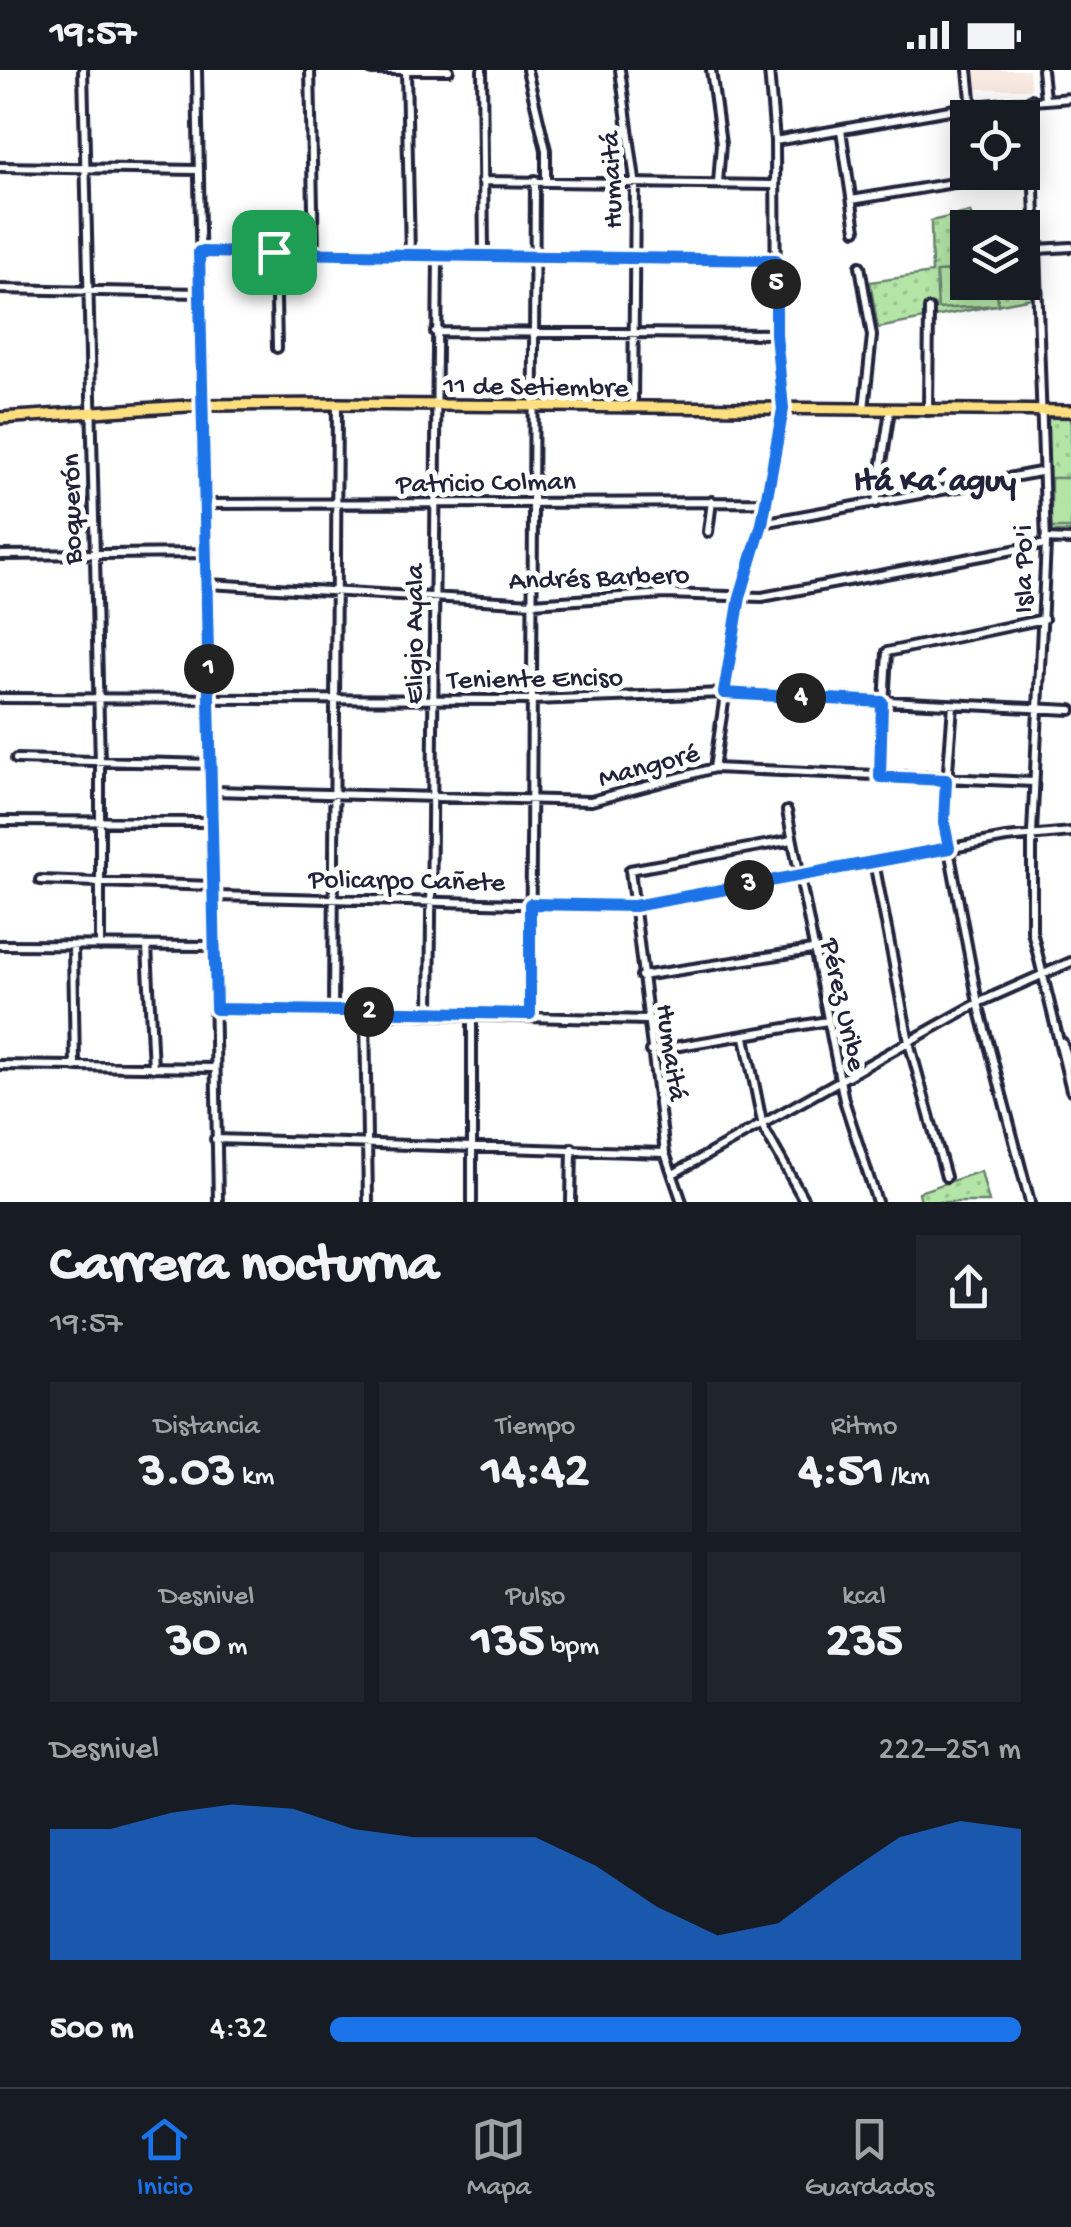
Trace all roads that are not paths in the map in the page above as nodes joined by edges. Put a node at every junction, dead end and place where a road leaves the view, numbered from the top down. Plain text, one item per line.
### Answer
1 (83, 70) edge
2 (197, 70) edge
3 (310, 70) edge
4 (372, 70) edge
5 (449, 70) edge
6 (482, 70) edge
7 (527, 70) edge
8 (620, 70) edge
9 (711, 70) edge
10 (769, 70) edge
11 (968, 70) edge
12 (1042, 70) edge
13 (406, 71) edge
14 (1071, 98) edge
15 (1030, 99) junction
16 (1045, 99) junction
17 (971, 100) edge
18 (1022, 100) edge
19 (950, 110) edge
20 (842, 130) junction
21 (775, 141) junction
22 (0, 166) edge
23 (85, 168) junction
24 (199, 170) junction
25 (536, 180) junction
26 (546, 180) junction
27 (635, 180) junction
28 (482, 181) junction
29 (950, 181) edge
30 (718, 183) junction
31 (773, 185) junction
32 (852, 200) junction
33 (1036, 210) edge
34 (856, 230) dead end
35 (1071, 247) edge
36 (1040, 249) edge
37 (199, 252) junction
38 (274, 252) junction
39 (314, 253) junction
40 (410, 254) junction
41 (484, 254) junction
42 (534, 255) junction
43 (438, 256) junction
44 (634, 256) junction
45 (776, 260) junction
46 (860, 266) dead end
47 (0, 289) edge
48 (87, 290) junction
49 (200, 293) junction
50 (1039, 300) edge
51 (929, 309) dead end
52 (534, 331) junction
53 (435, 332) junction
54 (633, 332) junction
55 (776, 334) junction
56 (277, 348) dead end
57 (337, 404) junction
58 (437, 404) junction
59 (203, 405) junction
60 (536, 406) junction
61 (633, 408) junction
62 (783, 409) junction
63 (864, 409) junction
64 (890, 410) junction
65 (1071, 411) edge
66 (90, 412) junction
67 (928, 412) junction
68 (1042, 412) junction
69 (0, 418) edge
70 (1040, 472) junction
71 (712, 501) junction
72 (435, 502) junction
73 (766, 502) junction
74 (534, 503) junction
75 (876, 503) junction
76 (207, 504) junction
77 (339, 505) junction
78 (762, 524) junction
79 (708, 532) dead end
80 (1071, 540) edge
81 (1046, 542) junction
82 (208, 553) junction
83 (92, 554) junction
84 (0, 555) edge
85 (208, 584) junction
86 (336, 589) junction
87 (434, 597) junction
88 (740, 597) junction
89 (533, 603) junction
90 (1044, 619) junction
91 (724, 693) junction
92 (0, 698) edge
93 (98, 699) junction
94 (335, 699) junction
95 (210, 700) junction
96 (532, 700) junction
97 (434, 701) junction
98 (882, 702) junction
99 (953, 705) junction
100 (1038, 710) junction
101 (1071, 710) edge
102 (16, 759) dead end
103 (100, 763) junction
104 (212, 764) junction
105 (714, 768) junction
106 (880, 777) junction
107 (946, 780) junction
108 (1034, 782) junction
109 (213, 792) junction
110 (336, 795) junction
111 (432, 796) junction
112 (530, 800) junction
113 (787, 811) dead end
114 (0, 822) edge
115 (100, 822) junction
116 (213, 822) junction
117 (1071, 832) edge
118 (1032, 834) junction
119 (792, 840) junction
120 (949, 848) junction
121 (874, 862) junction
122 (798, 876) junction
123 (40, 880) dead end
124 (101, 885) junction
125 (214, 886) junction
126 (215, 896) junction
127 (334, 898) junction
128 (430, 902) junction
129 (530, 904) junction
130 (634, 906) junction
131 (0, 945) edge
132 (74, 946) junction
133 (100, 946) junction
134 (147, 946) junction
135 (215, 946) junction
136 (812, 950) junction
137 (1071, 962) edge
138 (1042, 975) junction
139 (641, 976) junction
140 (978, 1003) junction
141 (216, 1009) junction
142 (333, 1012) junction
143 (365, 1012) junction
144 (430, 1014) junction
145 (472, 1014) junction
146 (530, 1014) junction
147 (646, 1020) junction
148 (827, 1021) junction
149 (1059, 1036) junction
150 (745, 1038) junction
151 (909, 1042) junction
152 (650, 1051) junction
153 (0, 1064) edge
154 (1071, 1066) edge
155 (74, 1067) junction
156 (153, 1068) junction
157 (214, 1068) junction
158 (840, 1083) junction
159 (1071, 1090) edge
160 (764, 1127) junction
161 (216, 1139) junction
162 (367, 1144) junction
163 (472, 1146) junction
164 (572, 1148) junction
165 (665, 1153) junction
166 (673, 1174) junction
167 (946, 1178) dead end
168 (218, 1202) edge
169 (368, 1202) edge
170 (472, 1202) edge
171 (571, 1202) edge
172 (682, 1202) edge
173 (804, 1202) edge
174 (877, 1202) edge
175 (1030, 1202) edge

1 - 23 street, Boquerón
2 - 24 street
3 - 39 street
4 - 13 street
5 - 13 street
6 - 28 street
7 - 26 street
8 - 27 street, Humaitá
9 - 30 street
10 - 21 street
11 - 17 street
12 - 16 street
13 - 40 street
14 - 16 street
15 - 16 street
15 - 18 street
15 - 33 street, Isla Po'i
19 - 20 street
20 - 21 street
20 - 32 street
21 - 31 street
22 - 23 street
23 - 24 street
23 - 48 street, Boquerón
24 - 37 street
25 - 26 street
25 - 28 street
25 - 42 street
26 - 27 street
27 - 30 street
27 - 44 street, Humaitá
28 - 41 street
29 - 32 street
30 - 31 street
31 - 45 street
32 - 34 street
35 - 36 street
37 - 38 street
37 - 49 street
38 - 39 street
38 - 56 street
39 - 40 street
40 - 43 street
41 - 42 street
41 - 43 street
42 - 44 street
42 - 52 street
43 - 53 street, Eligio Ayala
44 - 45 street
44 - 54 street, Humaitá
45 - 55 street
46 - 63 street
47 - 48 street
48 - 49 street
48 - 66 street, Boquerón
49 - 59 street
50 - 68 street, Isla Po'i
51 - 67 street
52 - 53 street
52 - 54 street
52 - 60 street
53 - 58 street, Eligio Ayala
54 - 55 street
54 - 61 street, Humaitá
55 - 62 street
57 - 58 main road, 11 de Setiembre
57 - 59 main road, 11 de Setiembre
57 - 77 street
58 - 60 main road, 11 de Setiembre
58 - 72 street, Eligio Ayala
59 - 66 main road, 11 de Setiembre
59 - 76 street
60 - 61 main road, 11 de Setiembre
60 - 74 street
61 - 62 main road, 11 de Setiembre
62 - 63 main road, 11 de Setiembre
62 - 73 street
63 - 64 main road, 11 de Setiembre
64 - 67 main road, 11 de Setiembre
64 - 75 street
65 - 68 main road, 11 de Setiembre
66 - 69 main road, 11 de Setiembre
66 - 83 street, Boquerón
67 - 68 main road, 11 de Setiembre
68 - 70 street, Isla Po'i
70 - 75 street
70 - 81 street, Isla Po'i
71 - 73 street, Patricio Colman
71 - 74 street, Patricio Colman
71 - 79 street
72 - 74 street, Patricio Colman
72 - 77 street, Patricio Colman
72 - 87 street, Eligio Ayala
73 - 78 street
74 - 89 street
75 - 78 street
76 - 77 street, Patricio Colman
76 - 82 street
77 - 86 street
78 - 88 street
80 - 81 street, Andrés Barbero
81 - 88 street, Andrés Barbero
81 - 90 street, Isla Po'i
82 - 83 street
82 - 85 street
83 - 84 street
83 - 93 street, Boquerón
85 - 86 street, Andrés Barbero
85 - 95 street
86 - 87 street, Andrés Barbero
86 - 94 street
87 - 89 street, Andrés Barbero
87 - 97 street, Eligio Ayala
88 - 89 street, Andrés Barbero
88 - 91 street
89 - 96 street
90 - 98 street
90 - 100 street, Isla Po'i
91 - 96 street, Teniente Enciso
91 - 98 street, Teniente Enciso
91 - 105 street
92 - 93 street, Teniente Enciso
93 - 95 street, Teniente Enciso
93 - 103 street, Boquerón
94 - 95 street, Teniente Enciso
94 - 97 street, Teniente Enciso
94 - 110 street
95 - 104 street
96 - 97 street, Teniente Enciso
96 - 112 street
97 - 111 street, Eligio Ayala
98 - 99 street, Teniente Enciso
98 - 106 street
99 - 100 street, Teniente Enciso
99 - 107 street
100 - 101 street, Teniente Enciso
100 - 108 street, Isla Po'i
102 - 103 street
103 - 104 street
103 - 115 street, Boquerón
104 - 109 street
105 - 106 street, Mangoré
105 - 112 street, Mangoré
106 - 107 street, Mangoré
107 - 108 street, Mangoré
107 - 120 street
108 - 118 street, Isla Po'i
109 - 110 street, Mangoré
109 - 116 street
110 - 111 street, Mangoré
110 - 127 street
111 - 112 street, Mangoré
111 - 128 street, Eligio Ayala
112 - 129 street
113 - 119 street, Pérez Uribe
114 - 115 street
115 - 116 street
115 - 124 street, Boquerón
116 - 125 street
117 - 118 street, Policarpo Cañete
118 - 120 street, Policarpo Cañete
118 - 138 street, Isla Po'i
119 - 122 street, Pérez Uribe
119 - 130 street, Humaitá
120 - 121 street, Policarpo Cañete
120 - 140 street
121 - 122 street, Policarpo Cañete
121 - 151 street
122 - 130 street, Policarpo Cañete
122 - 136 street, Pérez Uribe
123 - 124 street
124 - 125 street
124 - 133 street, Boquerón
125 - 126 street
126 - 127 street, Policarpo Cañete
126 - 135 street
127 - 128 street, Policarpo Cañete
127 - 142 street
128 - 129 street, Policarpo Cañete
128 - 144 street, Eligio Ayala
129 - 130 street, Policarpo Cañete
129 - 146 street
130 - 139 street, Humaitá
131 - 132 street
132 - 133 street
132 - 155 street
133 - 134 street
134 - 135 street
134 - 156 street
135 - 141 street
136 - 139 street
136 - 148 street, Pérez Uribe
137 - 138 street
138 - 140 street
138 - 149 street, Isla Po'i
139 - 147 street, Humaitá
140 - 151 street
140 - 175 street
141 - 142 street
141 - 157 street
142 - 143 street
143 - 144 street
143 - 162 street
144 - 145 street
145 - 146 street
145 - 163 street
146 - 147 street
147 - 152 street, Humaitá
148 - 150 street
148 - 158 street, Pérez Uribe
149 - 154 street, Isla Po'i
149 - 159 street, Isla Po'i
150 - 152 street
150 - 160 street
151 - 158 street
151 - 167 street
152 - 165 street, Humaitá
153 - 155 street
155 - 156 street
156 - 157 street
157 - 161 street
158 - 160 street
158 - 174 street, Pérez Uribe
160 - 166 street
160 - 173 street
161 - 162 street
161 - 168 street
162 - 163 street
162 - 169 street
163 - 164 street
163 - 170 street
164 - 165 street
164 - 171 street
165 - 166 street, Humaitá
166 - 172 street, Humaitá

